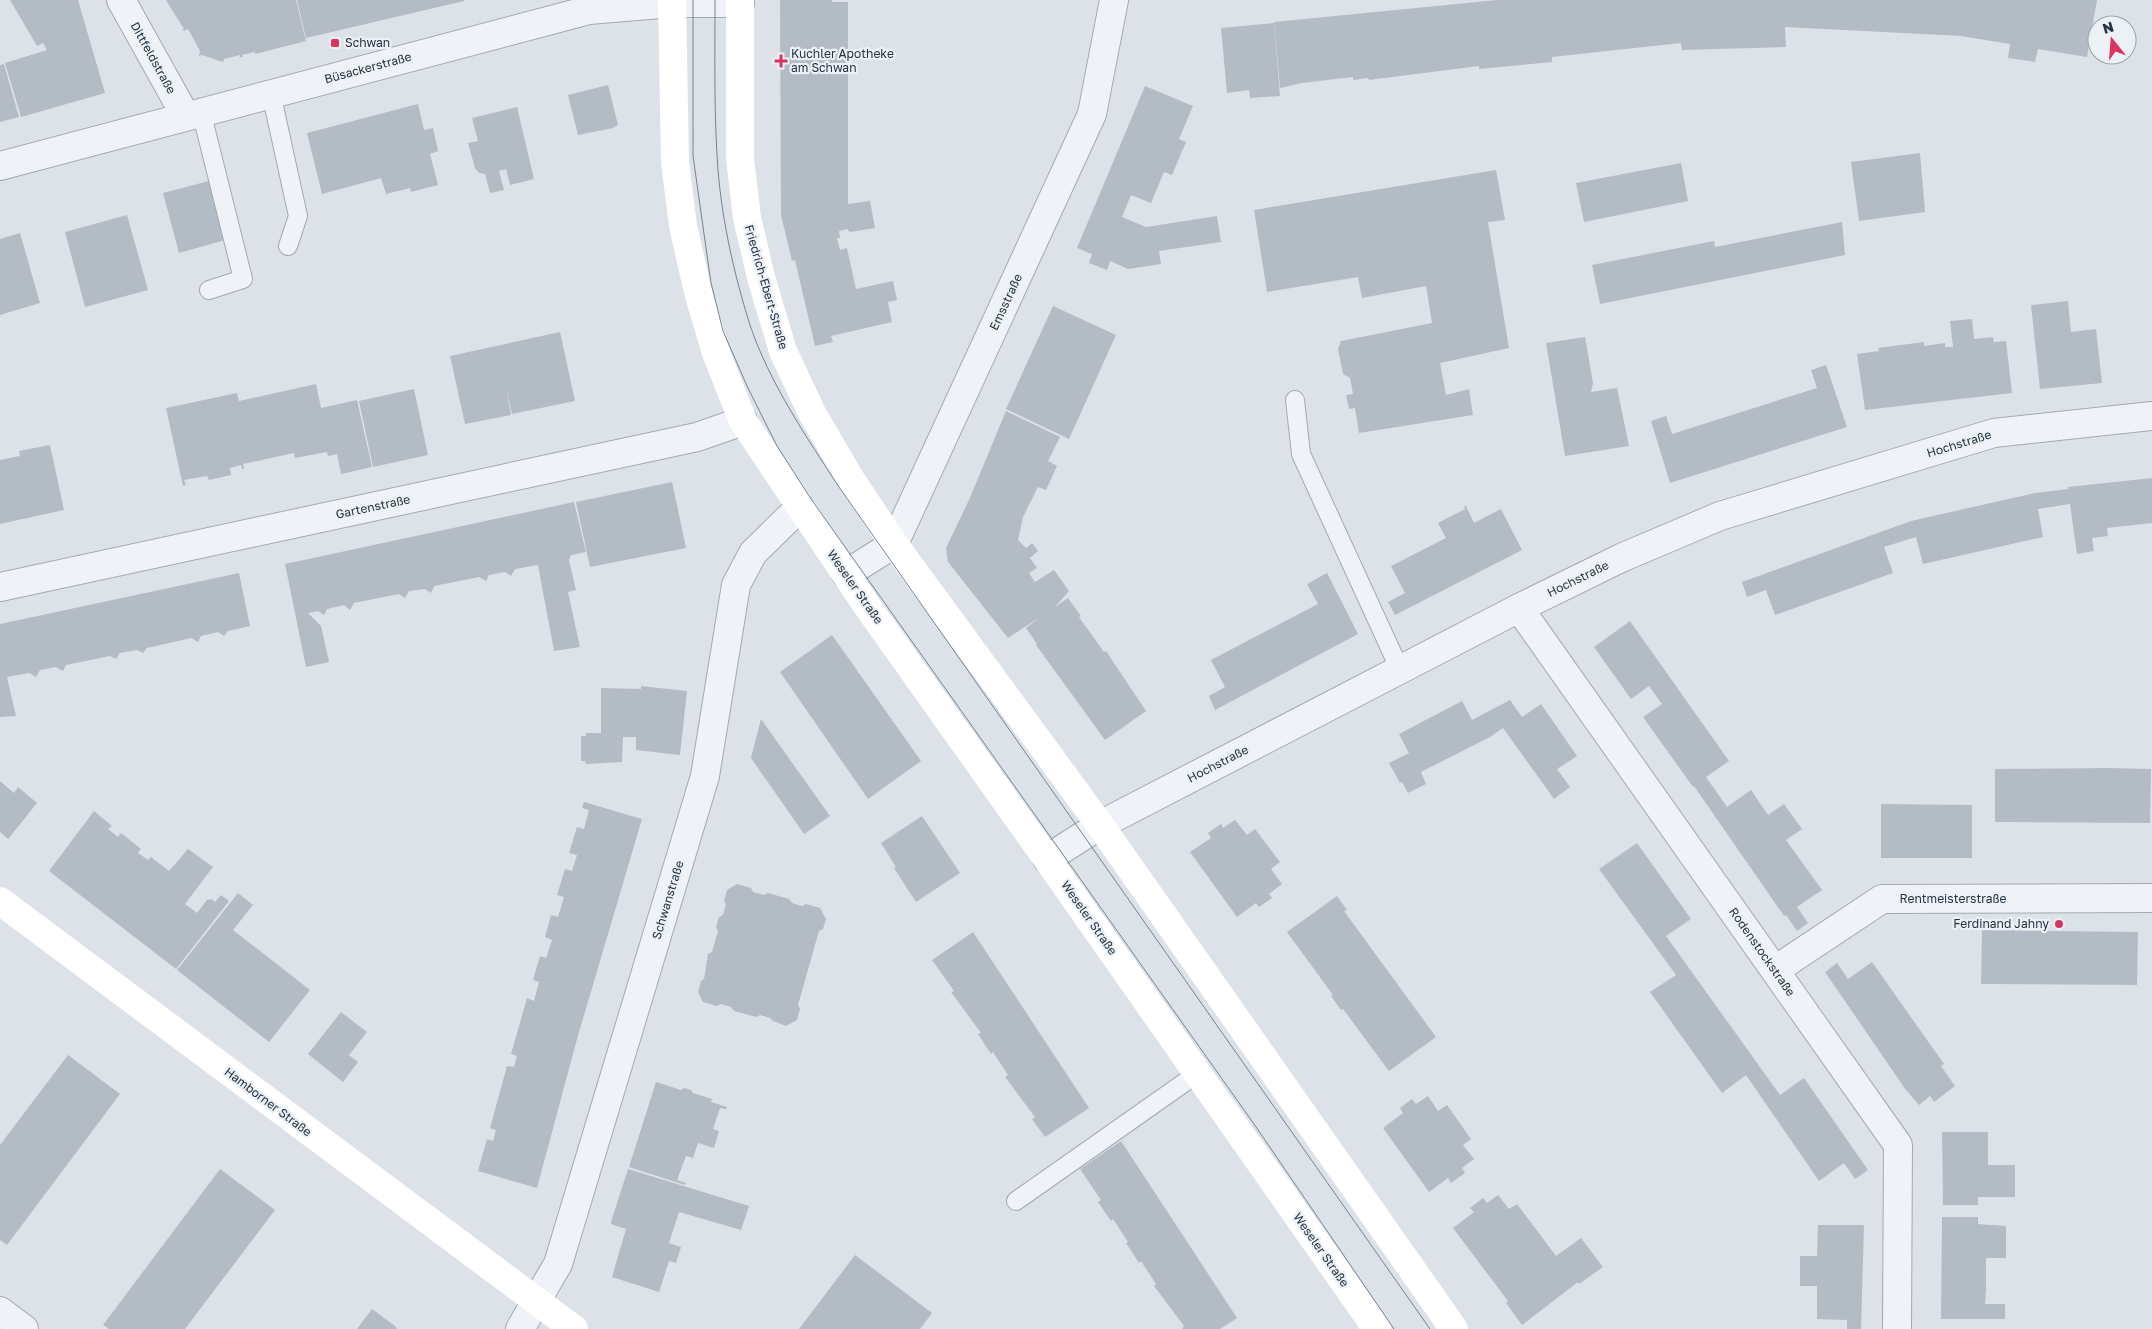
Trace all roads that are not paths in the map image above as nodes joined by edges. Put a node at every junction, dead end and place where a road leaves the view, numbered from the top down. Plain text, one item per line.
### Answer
1 (121, 0) edge
2 (1114, 0) edge
3 (672, 2) edge
4 (740, 2) edge
5 (271, 93) junction
6 (193, 113) junction
7 (0, 166) edge
8 (288, 246) dead end
9 (209, 290) dead end
10 (1295, 400) dead end
11 (2152, 416) edge
12 (744, 421) junction
13 (800, 508) junction
14 (894, 544) junction
15 (846, 574) junction
16 (0, 587) edge
17 (1519, 608) junction
18 (1400, 670) junction
19 (1100, 825) junction
20 (1047, 859) junction
21 (2152, 898) edge
22 (0, 901) edge
23 (1775, 970) junction
24 (1198, 1073) junction
25 (1016, 1201) dead end
26 (536, 1302) junction
27 (0, 1311) edge
28 (24, 1329) edge
29 (520, 1329) edge
30 (574, 1329) edge
31 (1377, 1329) edge
32 (1454, 1329) edge
33 (1897, 1329) edge

1 - 6 street, Dittfeldstraße
2 - 14 street, Emsstraße
3 - 4 street, Büsackerstraße
3 - 5 street, Büsackerstraße
3 - 12 main road
4 - 14 main road, Friedrich-Ebert-Straße
5 - 6 street, Büsackerstraße
5 - 8 lane
6 - 7 street, Büsackerstraße
6 - 9 lane
10 - 18 lane
11 - 17 street, Hochstraße
12 - 13 main road
12 - 16 street, Gartenstraße
13 - 15 main road, Weseler Straße
13 - 26 street, Schwanstraße
14 - 15 street
14 - 19 main road
15 - 20 main road, Weseler Straße
17 - 18 street, Hochstraße
17 - 23 street, Rodenstockstraße
18 - 19 street, Hochstraße
19 - 20 street, Hochstraße
19 - 32 main road
20 - 24 main road, Weseler Straße
21 - 23 street, Rentmeisterstraße
22 - 26 main road, Hamborner Straße
23 - 33 street, Rodenstockstraße
24 - 25 lane
24 - 31 main road, Weseler Straße
26 - 29 street, Schwanstraße
26 - 30 main road, Hamborner Straße
27 - 28 street

